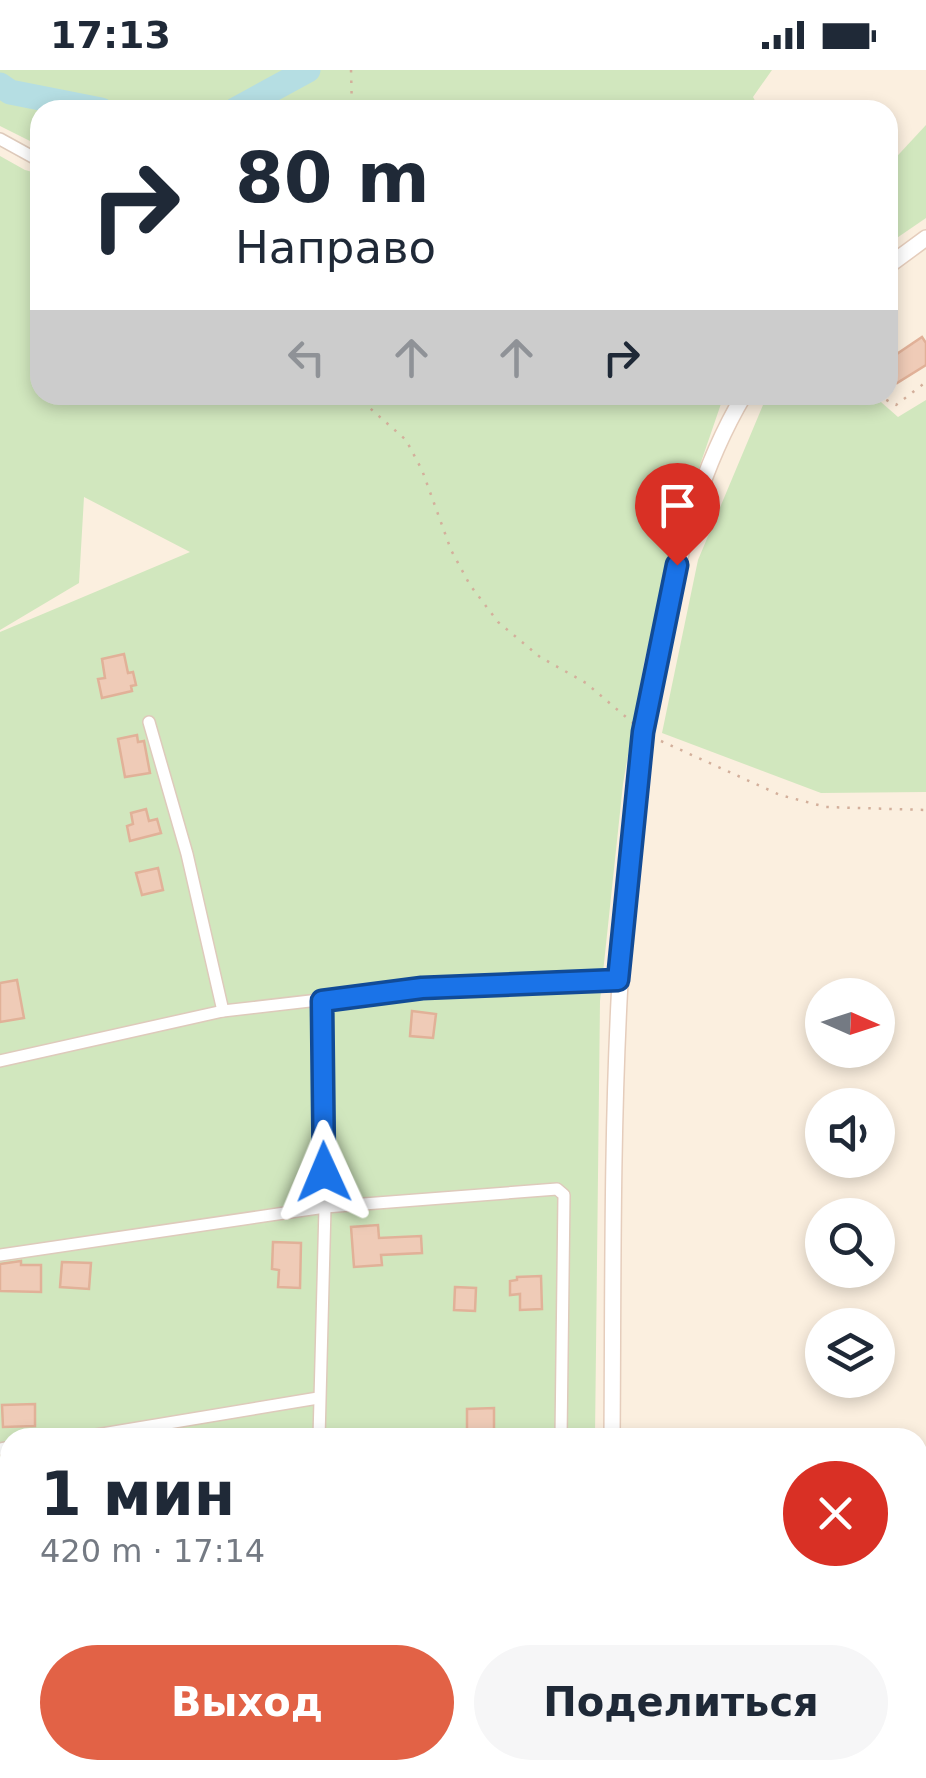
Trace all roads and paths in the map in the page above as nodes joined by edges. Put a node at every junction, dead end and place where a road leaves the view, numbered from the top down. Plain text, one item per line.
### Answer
1 (351, 70) edge
2 (352, 100) edge
3 (0, 139) edge
4 (30, 155) edge
5 (926, 238) edge
6 (898, 259) edge
7 (926, 382) edge
8 (898, 403) edge
9 (366, 405) edge
10 (739, 405) edge
11 (149, 722) dead end
12 (643, 732) junction
13 (926, 810) edge
14 (618, 980) junction
15 (322, 1001) junction
16 (223, 1011) junction
17 (0, 1061) edge
18 (325, 1206) junction
19 (0, 1255) edge
20 (318, 1398) junction
21 (138, 1428) edge
22 (319, 1428) edge
23 (560, 1428) edge
24 (612, 1428) edge

1 - 2 path
3 - 4 street
5 - 6 street
7 - 8 path
9 - 12 path
10 - 12 street
11 - 16 street
12 - 13 path
12 - 14 street
14 - 15 street
14 - 24 street
15 - 16 street
15 - 18 street
16 - 17 street
18 - 19 street
18 - 20 street
18 - 23 street
20 - 21 street
20 - 22 street

